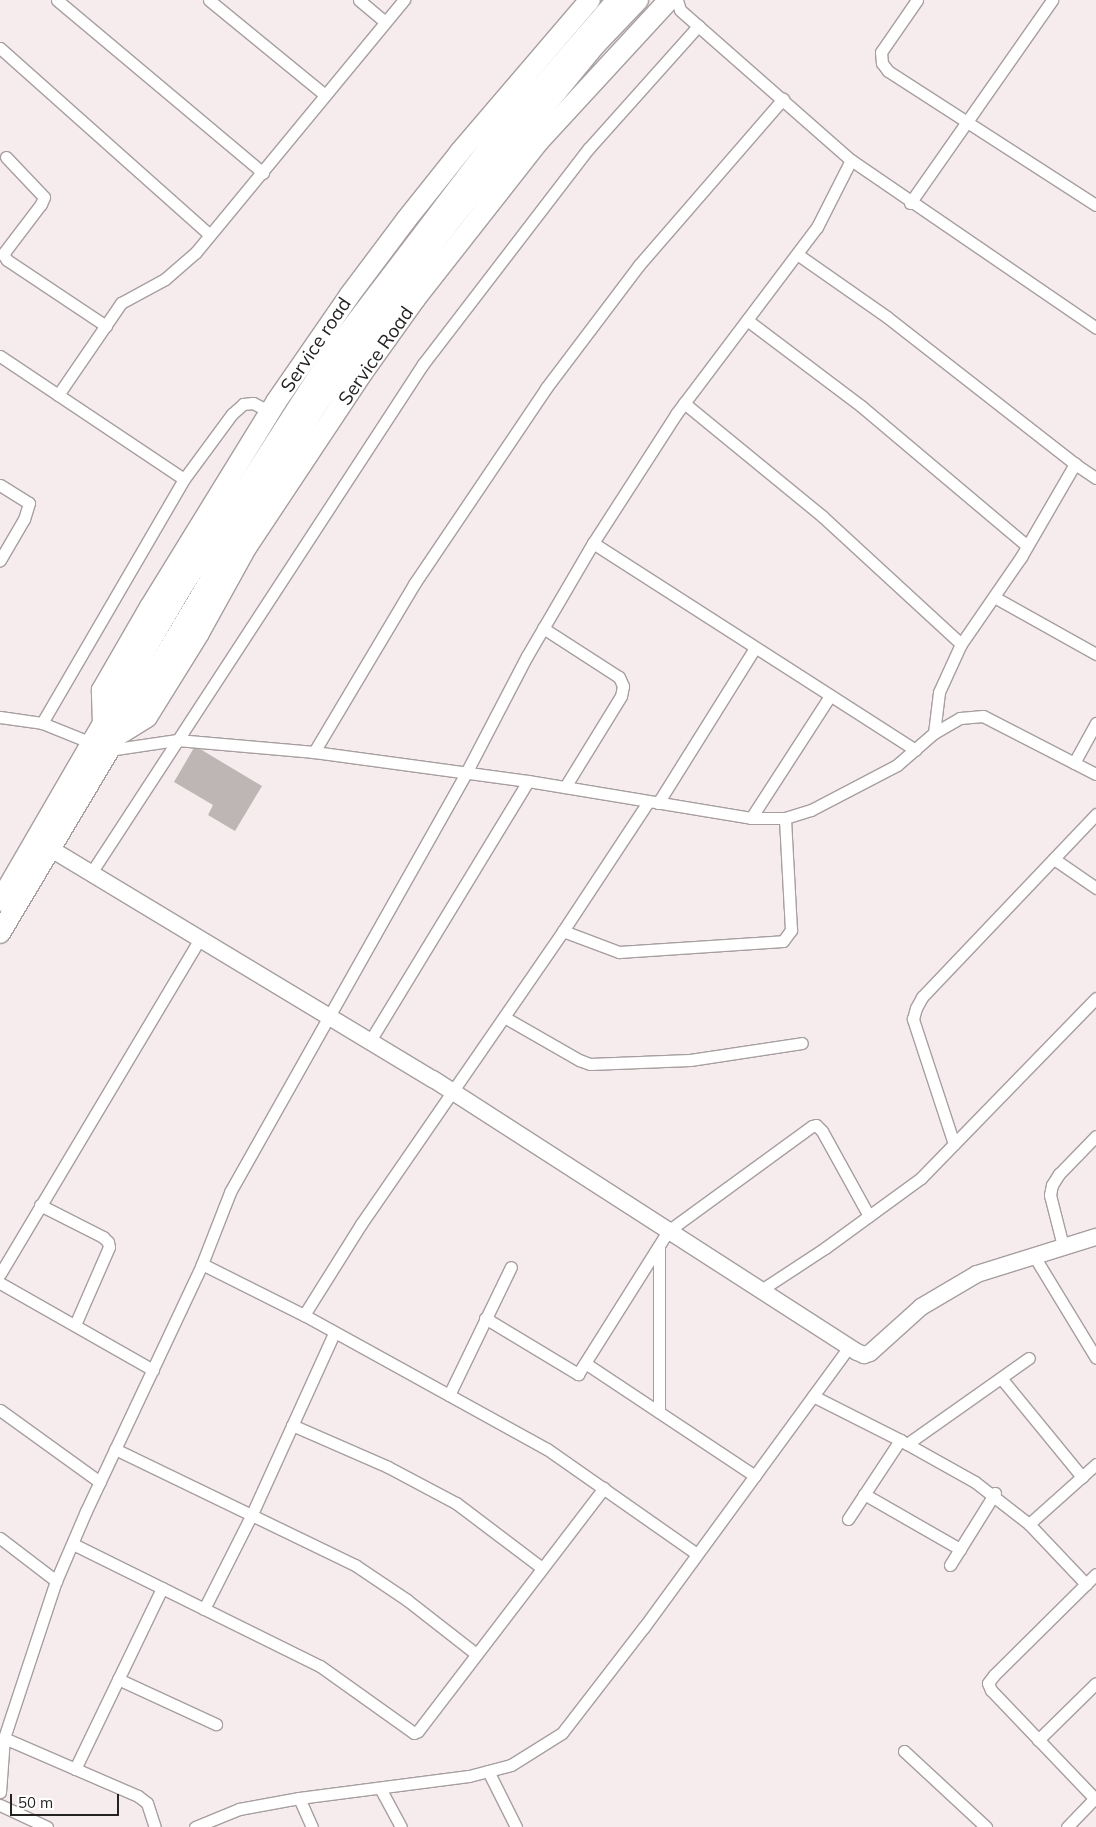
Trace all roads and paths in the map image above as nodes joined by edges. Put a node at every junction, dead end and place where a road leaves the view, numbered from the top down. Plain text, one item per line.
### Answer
1 (57, 0) edge
2 (209, 0) edge
3 (359, 0) edge
4 (404, 0) edge
5 (590, 0) edge
6 (916, 0) edge
7 (1052, 0) edge
8 (630, 1) edge
9 (669, 3) edge
10 (385, 22) junction
11 (698, 26) junction
12 (0, 48) edge
13 (325, 95) junction
14 (783, 99) junction
15 (967, 122) junction
16 (2, 157) edge
17 (851, 160) junction
18 (263, 173) junction
19 (910, 203) junction
20 (1096, 205) edge
21 (210, 235) junction
22 (797, 254) junction
23 (747, 320) junction
24 (106, 326) junction
25 (1096, 328) edge
26 (0, 356) edge
27 (58, 395) junction
28 (684, 403) junction
29 (271, 412) junction
30 (1075, 464) junction
31 (1096, 478) edge
32 (184, 479) junction
33 (0, 485) edge
34 (593, 543) junction
35 (1027, 546) junction
36 (0, 560) edge
37 (994, 597) junction
38 (543, 628) junction
39 (961, 644) junction
40 (755, 648) junction
41 (1096, 654) edge
42 (830, 696) junction
43 (1, 719) edge
44 (42, 723) junction
45 (1096, 723) edge
46 (934, 733) junction
47 (106, 738) junction
48 (177, 740) junction
49 (915, 750) junction
50 (314, 752) junction
51 (1074, 763) junction
52 (466, 773) junction
53 (1096, 774) edge
54 (528, 781) junction
55 (565, 787) junction
56 (653, 802) junction
57 (1096, 814) edge
58 (751, 818) junction
59 (785, 818) junction
60 (51, 849) junction
61 (1054, 859) junction
62 (92, 873) junction
63 (1096, 888) edge
64 (0, 901) edge
65 (563, 931) junction
66 (0, 933) edge
67 (200, 939) junction
68 (1096, 998) edge
69 (328, 1016) junction
70 (504, 1017) junction
71 (370, 1040) junction
72 (802, 1043) dead end
73 (454, 1092) junction
74 (1096, 1136) edge
75 (954, 1144) junction
76 (40, 1205) junction
77 (869, 1216) junction
78 (668, 1231) junction
79 (1096, 1237) edge
80 (659, 1246) junction
81 (1063, 1246) junction
82 (1034, 1256) junction
83 (202, 1264) junction
84 (511, 1266) dead end
85 (0, 1274) edge
86 (0, 1283) edge
87 (760, 1290) junction
88 (304, 1315) junction
89 (485, 1318) junction
90 (75, 1325) junction
91 (334, 1332) junction
92 (848, 1347) junction
93 (1095, 1357) edge
94 (1029, 1358) dead end
95 (585, 1363) junction
96 (153, 1370) junction
97 (1001, 1378) junction
98 (448, 1395) junction
99 (814, 1396) junction
100 (0, 1410) edge
101 (659, 1412) junction
102 (292, 1425) junction
103 (904, 1442) junction
104 (115, 1449) junction
105 (1096, 1464) edge
106 (755, 1476) junction
107 (1082, 1477) junction
108 (100, 1482) junction
109 (604, 1488) junction
110 (864, 1494) junction
111 (994, 1495) junction
112 (252, 1514) junction
113 (848, 1519) dead end
114 (1029, 1524) junction
115 (0, 1538) edge
116 (73, 1544) junction
117 (960, 1549) junction
118 (697, 1554) junction
119 (950, 1565) dead end
120 (542, 1568) junction
121 (1096, 1574) edge
122 (56, 1581) junction
123 (1086, 1584) junction
124 (162, 1588) junction
125 (204, 1609) junction
126 (476, 1654) junction
127 (118, 1679) junction
128 (1096, 1683) edge
129 (216, 1724) dead end
130 (4, 1738) junction
131 (1038, 1740) junction
132 (904, 1752) dead end
133 (75, 1769) junction
134 (488, 1771) junction
135 (380, 1788) junction
136 (0, 1792) edge
137 (299, 1798) junction
138 (1095, 1799) edge
139 (0, 1806) edge
140 (47, 1827) edge
141 (155, 1827) edge
142 (195, 1827) edge
143 (312, 1827) edge
144 (400, 1827) edge
145 (516, 1827) edge
146 (986, 1827) edge
147 (1067, 1827) edge

1 - 18 street
2 - 13 street
3 - 10 street
4 - 10 street
5 - 29 highway, Service road
6 - 15 street
7 - 15 street
8 - 47 highway
9 - 11 street
9 - 47 highway, Service Road
10 - 13 street
11 - 14 street
11 - 48 street
12 - 21 street
13 - 18 street
14 - 17 street
14 - 50 street
15 - 19 street
15 - 20 street
16 - 24 street
17 - 19 street
17 - 22 street
18 - 21 street
19 - 25 street
21 - 24 street
22 - 23 street
22 - 30 street
23 - 28 street
23 - 35 street
24 - 27 street
26 - 27 street
27 - 32 street
28 - 34 street
28 - 39 street
29 - 32 street
29 - 47 highway, Service road
30 - 31 street
30 - 35 street
32 - 44 street
33 - 36 street
34 - 38 street
34 - 40 street
35 - 37 street
37 - 39 street
37 - 41 street
38 - 52 street
38 - 55 street
39 - 46 street
40 - 42 street
40 - 56 street
42 - 49 street
42 - 58 street
43 - 44 street
44 - 47 street
45 - 51 street
46 - 49 street
46 - 51 street
47 - 48 street
47 - 60 highway
47 - 64 highway
48 - 50 street
48 - 62 street
49 - 59 street
50 - 52 street
51 - 53 street
52 - 54 street
52 - 69 street
54 - 55 street
54 - 71 street
55 - 56 street
56 - 58 street
56 - 65 street
57 - 61 street
58 - 59 street
59 - 65 street
60 - 62 main road
60 - 66 highway
61 - 63 street
61 - 75 street
62 - 67 main road
65 - 70 street
67 - 69 main road
67 - 76 street
68 - 75 street
69 - 71 main road
69 - 83 street
70 - 72 street
70 - 73 street
71 - 73 main road
73 - 78 main road
73 - 88 street
74 - 81 street
75 - 77 street
76 - 85 street
76 - 90 street
77 - 78 street
77 - 87 street
78 - 80 street
78 - 87 main road
79 - 81 main road
80 - 95 street
80 - 101 street
81 - 82 main road
82 - 92 main road
82 - 93 street
83 - 88 street
83 - 96 street
84 - 89 street
86 - 90 street
87 - 92 main road
88 - 91 street
89 - 95 street
89 - 98 street
90 - 96 street
91 - 98 street
91 - 102 street
92 - 99 street
94 - 97 street
95 - 101 street
96 - 104 street
97 - 103 street
97 - 107 street
98 - 109 street
99 - 103 street
99 - 106 street
100 - 108 street
101 - 106 street
102 - 112 street
102 - 120 street
103 - 110 street
103 - 111 street
104 - 108 street
104 - 112 street
105 - 107 street
106 - 118 street
107 - 114 street
108 - 116 street
109 - 118 street
109 - 120 street
110 - 113 street
110 - 117 street
111 - 114 street
111 - 117 street
112 - 125 street
112 - 126 street
114 - 123 street
115 - 122 street
116 - 122 street
116 - 124 street
117 - 119 street
118 - 134 street
120 - 126 street
121 - 123 street
122 - 130 street
123 - 131 street
124 - 125 street
124 - 127 street
125 - 126 street
127 - 129 street
127 - 133 street
128 - 131 street
130 - 133 street
130 - 136 street
131 - 138 street
132 - 146 street
133 - 141 street
134 - 135 street
134 - 145 street
135 - 137 street
135 - 144 street
137 - 142 street
137 - 143 street
138 - 147 street
139 - 140 street

